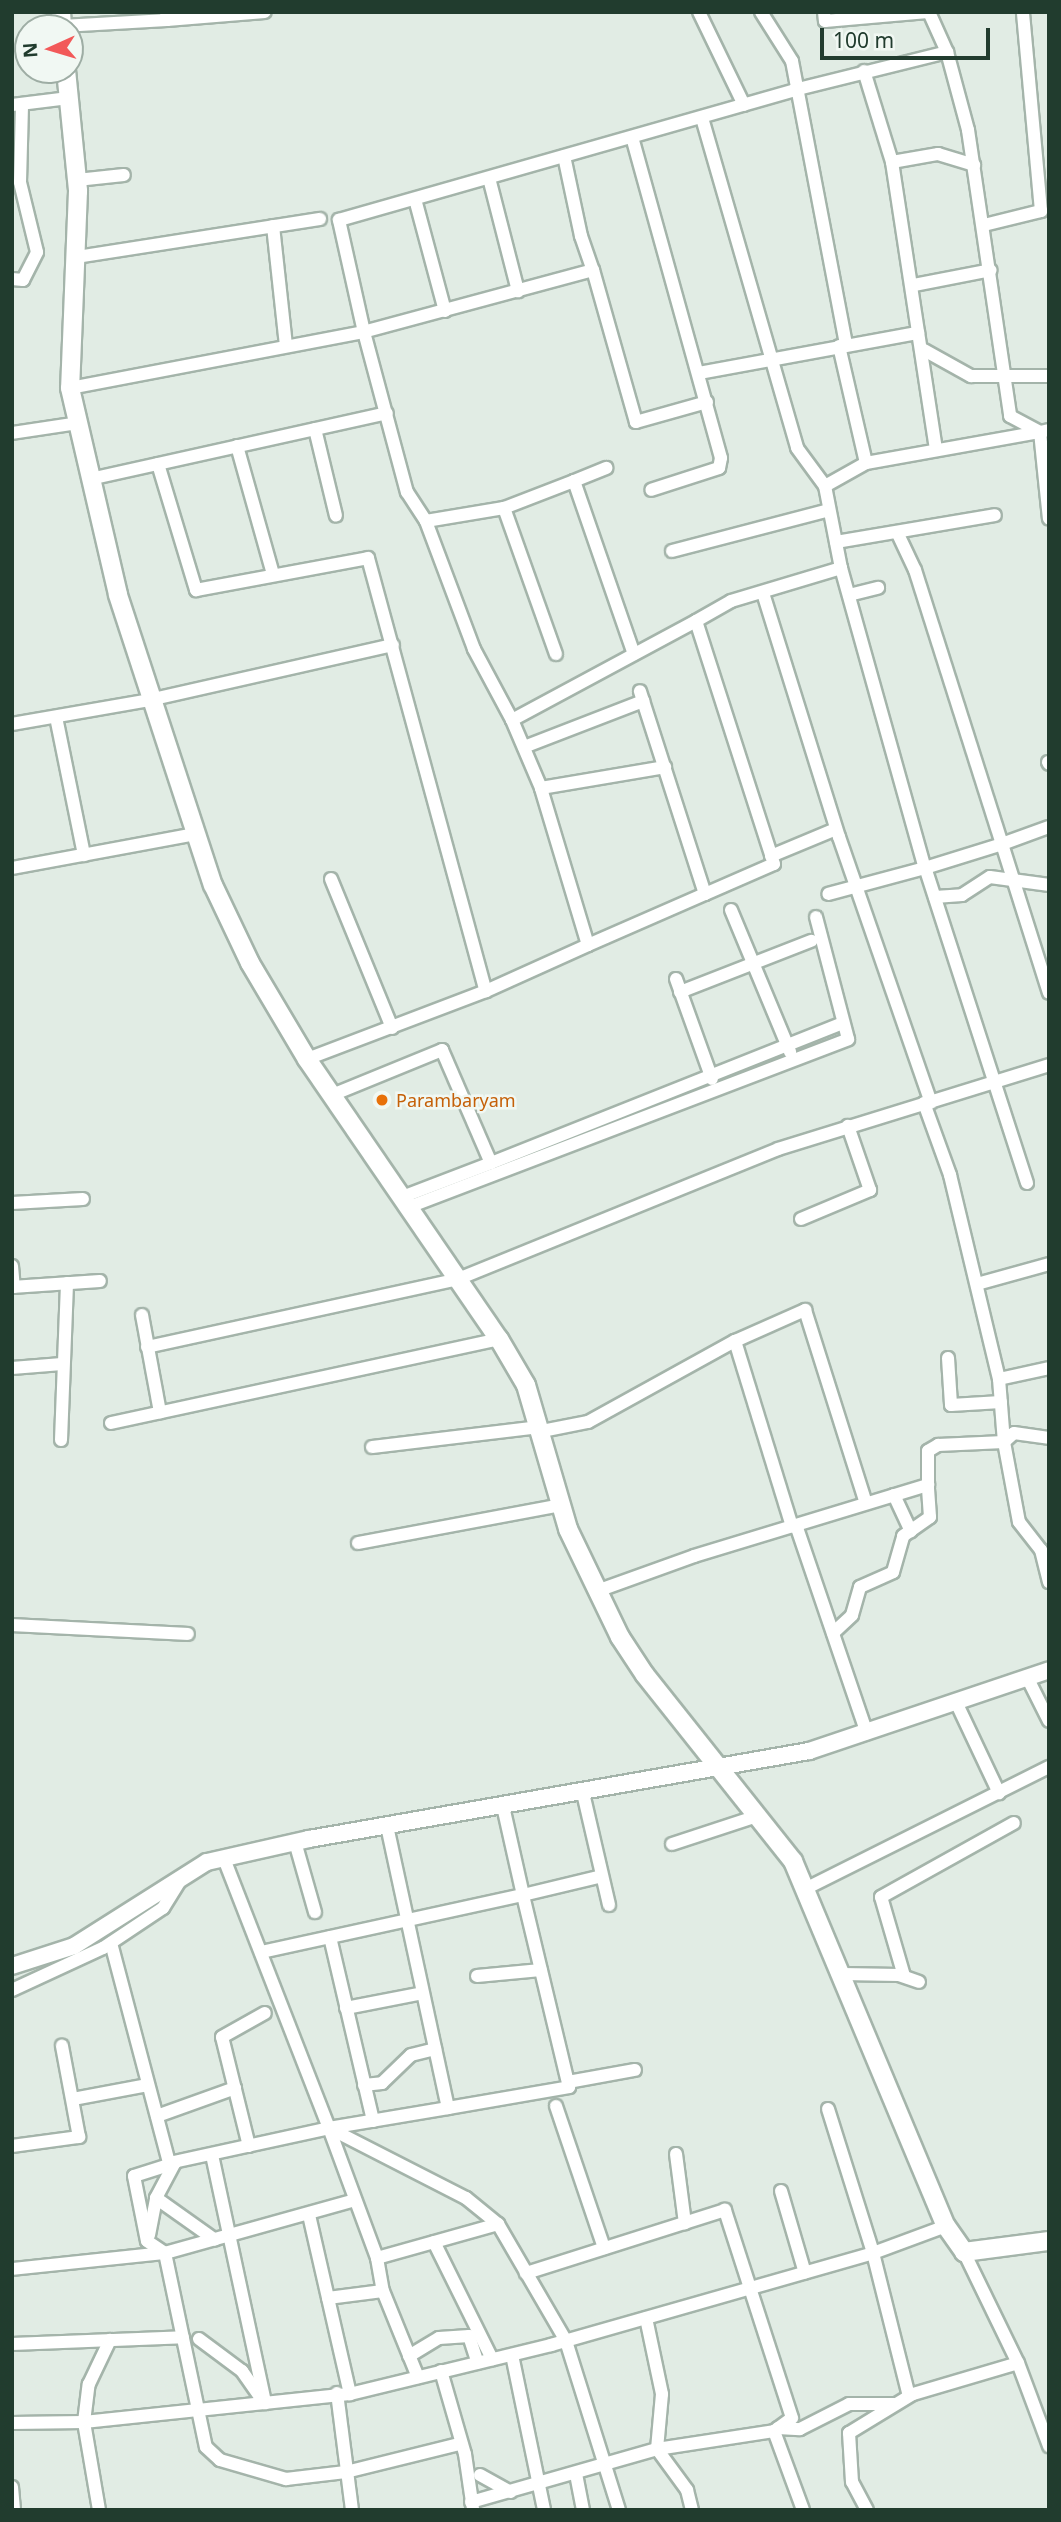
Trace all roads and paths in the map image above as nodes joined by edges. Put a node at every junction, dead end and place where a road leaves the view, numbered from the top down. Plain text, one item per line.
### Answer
1 (265, 12) edge
2 (699, 12) edge
3 (761, 12) edge
4 (824, 12) edge
5 (928, 12) edge
6 (1023, 12) edge
7 (913, 13) edge
8 (167, 16) edge
9 (84, 21) edge
10 (947, 52) junction
11 (864, 71) junction
12 (67, 84) edge
13 (794, 90) junction
14 (69, 99) junction
15 (17, 105) edge
16 (744, 105) junction
17 (702, 118) junction
18 (632, 137) junction
19 (1049, 146) edge
20 (1035, 147) junction
21 (564, 156) junction
22 (892, 162) junction
23 (974, 165) junction
24 (124, 175) dead end
25 (489, 178) junction
26 (77, 180) junction
27 (415, 199) junction
28 (320, 219) dead end
29 (984, 225) junction
30 (273, 226) junction
31 (77, 257) junction
32 (593, 270) junction
33 (991, 270) junction
34 (12, 279) edge
35 (915, 285) junction
36 (518, 291) junction
37 (444, 311) junction
38 (365, 332) junction
39 (918, 333) junction
40 (286, 345) junction
41 (842, 346) junction
42 (924, 350) junction
43 (774, 359) junction
44 (699, 373) junction
45 (1004, 376) junction
46 (1049, 376) edge
47 (70, 388) junction
48 (707, 402) junction
49 (387, 413) junction
50 (78, 423) junction
51 (315, 429) junction
52 (1044, 431) edge
53 (12, 433) edge
54 (237, 446) junction
55 (936, 450) junction
56 (866, 463) junction
57 (158, 464) junction
58 (607, 468) dead end
59 (90, 479) junction
60 (574, 481) junction
61 (825, 486) junction
62 (652, 490) dead end
63 (504, 508) junction
64 (829, 510) junction
65 (995, 515) dead end
66 (336, 516) dead end
67 (1049, 519) edge
68 (426, 521) junction
69 (897, 532) junction
70 (836, 542) junction
71 (672, 551) dead end
72 (841, 568) junction
73 (273, 574) junction
74 (878, 588) dead end
75 (763, 593) junction
76 (849, 595) junction
77 (696, 621) junction
78 (393, 645) junction
79 (556, 654) dead end
80 (634, 654) junction
81 (149, 700) junction
82 (56, 716) junction
83 (512, 720) junction
84 (12, 724) edge
85 (524, 747) junction
86 (665, 767) junction
87 (541, 788) junction
88 (1049, 827) edge
89 (836, 829) junction
90 (195, 834) junction
91 (1002, 844) junction
92 (84, 855) junction
93 (771, 856) junction
94 (925, 867) junction
95 (12, 868) edge
96 (331, 879) dead end
97 (1014, 883) junction
98 (1049, 885) edge
99 (857, 886) junction
100 (705, 894) junction
101 (828, 894) dead end
102 (934, 897) junction
103 (731, 910) dead end
104 (817, 917) dead end
105 (811, 941) dead end
106 (588, 945) junction
107 (752, 964) junction
108 (486, 991) junction
109 (1049, 992) edge
110 (841, 1024) dead end
111 (392, 1028) junction
112 (787, 1045) junction
113 (307, 1059) junction
114 (793, 1060) junction
115 (1049, 1065) edge
116 (709, 1073) junction
117 (996, 1083) junction
118 (716, 1090) junction
119 (332, 1095) junction
120 (927, 1103) junction
121 (848, 1126) junction
122 (491, 1163) junction
123 (1027, 1183) dead end
124 (83, 1199) dead end
125 (405, 1202) junction
126 (12, 1203) edge
127 (801, 1219) dead end
128 (1049, 1264) edge
129 (12, 1266) edge
130 (458, 1279) junction
131 (100, 1281) dead end
132 (66, 1283) junction
133 (977, 1284) junction
134 (13, 1287) edge
135 (142, 1315) dead end
136 (499, 1339) junction
137 (735, 1340) junction
138 (147, 1347) junction
139 (948, 1359) dead end
140 (62, 1364) junction
141 (12, 1368) edge
142 (1049, 1368) edge
143 (999, 1380) junction
144 (1001, 1402) junction
145 (160, 1412) junction
146 (111, 1423) dead end
147 (541, 1429) junction
148 (1049, 1438) edge
149 (61, 1440) dead end
150 (1004, 1442) junction
151 (372, 1447) dead end
152 (928, 1485) junction
153 (894, 1495) junction
154 (866, 1503) junction
155 (561, 1505) junction
156 (794, 1526) junction
157 (911, 1531) junction
158 (358, 1543) dead end
159 (1045, 1549) edge
160 (1049, 1582) edge
161 (597, 1591) junction
162 (12, 1625) edge
163 (833, 1633) junction
164 (188, 1634) dead end
165 (1049, 1670) edge
166 (1027, 1677) junction
167 (956, 1702) junction
168 (1049, 1721) edge
169 (867, 1733) junction
170 (1049, 1767) edge
171 (719, 1770) junction
172 (583, 1793) junction
173 (999, 1793) junction
174 (503, 1807) junction
175 (757, 1816) junction
176 (1014, 1823) dead end
177 (387, 1826) junction
178 (295, 1842) junction
179 (672, 1844) dead end
180 (224, 1858) junction
181 (602, 1876) junction
182 (181, 1878) junction
183 (805, 1889) junction
184 (523, 1895) junction
185 (609, 1905) dead end
186 (315, 1912) dead end
187 (407, 1920) junction
188 (330, 1937) junction
189 (111, 1943) junction
190 (261, 1952) junction
191 (12, 1966) edge
192 (541, 1970) junction
193 (842, 1974) junction
194 (477, 1976) dead end
195 (904, 1976) junction
196 (919, 1982) dead end
197 (12, 1990) edge
198 (423, 1993) junction
199 (346, 2008) junction
200 (265, 2013) dead end
201 (62, 2046) dead end
202 (435, 2049) junction
203 (635, 2070) dead end
204 (568, 2082) junction
205 (148, 2085) junction
206 (364, 2085) junction
207 (235, 2088) junction
208 (73, 2099) junction
209 (556, 2106) dead end
210 (448, 2108) junction
211 (828, 2109) dead end
212 (157, 2116) junction
213 (373, 2120) junction
214 (329, 2128) junction
215 (12, 2146) edge
216 (249, 2146) junction
217 (676, 2154) dead end
218 (212, 2155) junction
219 (175, 2164) junction
220 (781, 2191) dead end
221 (156, 2198) junction
222 (355, 2200) junction
223 (309, 2215) junction
224 (685, 2223) junction
225 (498, 2224) junction
226 (946, 2226) junction
227 (229, 2236) junction
228 (215, 2240) junction
229 (148, 2241) junction
230 (1049, 2241) edge
231 (433, 2242) junction
232 (604, 2248) junction
233 (964, 2252) junction
234 (165, 2253) junction
235 (873, 2253) junction
236 (377, 2259) junction
237 (12, 2269) edge
238 (526, 2273) junction
239 (805, 2273) junction
240 (748, 2289) junction
241 (383, 2291) junction
242 (328, 2298) junction
243 (646, 2318) junction
244 (183, 2337) junction
245 (199, 2339) dead end
246 (110, 2340) junction
247 (566, 2341) junction
248 (12, 2344) edge
249 (512, 2354) junction
250 (410, 2356) junction
251 (492, 2359) junction
252 (478, 2362) junction
253 (1018, 2363) junction
254 (442, 2371) junction
255 (418, 2377) junction
256 (344, 2394) junction
257 (909, 2396) junction
258 (265, 2403) junction
259 (895, 2404) junction
260 (199, 2411) junction
261 (84, 2422) junction
262 (12, 2423) edge
263 (776, 2429) junction
264 (459, 2444) junction
265 (1049, 2445) edge
266 (657, 2449) junction
267 (603, 2465) junction
268 (346, 2472) junction
269 (576, 2474) junction
270 (480, 2475) dead end
271 (537, 2485) junction
272 (12, 2487) edge
273 (511, 2492) junction
274 (472, 2506) edge
275 (14, 2510) edge
276 (99, 2510) edge
277 (352, 2510) edge
278 (544, 2510) edge
279 (583, 2510) edge
280 (619, 2510) edge
281 (692, 2510) edge
282 (803, 2510) edge
283 (867, 2510) edge

1 - 8 street
2 - 16 street
3 - 13 street
4 - 7 street
5 - 7 street
5 - 10 street
6 - 20 street
8 - 9 street
10 - 11 street
10 - 23 street
11 - 13 street
11 - 22 street
12 - 14 main road
13 - 16 street
13 - 41 street
14 - 15 street
14 - 26 main road
15 - 34 street
16 - 17 street
17 - 18 street
17 - 43 street
18 - 21 street
18 - 44 street
19 - 20 street
20 - 29 street
21 - 25 street
21 - 32 street
22 - 23 street
22 - 35 street
23 - 29 street
24 - 26 street
25 - 27 street
25 - 36 street
26 - 31 main road
27 - 37 street
27 - 38 street
28 - 30 street
29 - 33 street
30 - 31 street
30 - 40 street
31 - 47 main road
32 - 36 street
32 - 48 street
33 - 35 street
33 - 45 street
35 - 39 street
36 - 37 street
37 - 38 street
38 - 40 street
38 - 49 street
39 - 41 street
39 - 42 street
40 - 47 street
41 - 43 street
41 - 56 street
42 - 45 street
42 - 55 street
43 - 44 street
43 - 61 street
44 - 48 street
45 - 46 street
45 - 52 street
47 - 50 main road
48 - 62 street
49 - 51 street
49 - 68 street
50 - 53 street
50 - 59 main road
51 - 54 street
51 - 66 street
52 - 55 street
52 - 67 street
54 - 57 street
54 - 73 street
55 - 56 street
56 - 61 street
57 - 59 street
57 - 73 street
58 - 60 street
59 - 81 main road
60 - 63 street
60 - 80 street
61 - 64 street
63 - 68 street
63 - 79 street
64 - 70 street
64 - 71 street
65 - 69 street
68 - 83 street
69 - 70 street
69 - 91 street
70 - 72 street
72 - 75 street
72 - 76 street
73 - 78 street
74 - 76 street
75 - 77 street
75 - 89 street
76 - 94 street
77 - 80 street
77 - 93 street
78 - 81 street
78 - 108 street
80 - 83 street
81 - 82 street
81 - 90 main road
82 - 84 street
82 - 92 street
83 - 85 street
85 - 86 street
85 - 87 street
86 - 87 street
86 - 100 street
87 - 106 street
88 - 91 street
89 - 93 street
89 - 99 street
90 - 92 street
90 - 113 main road
91 - 94 street
91 - 97 street
92 - 95 street
93 - 100 street
94 - 99 street
94 - 102 street
96 - 111 street
97 - 98 street
97 - 102 street
97 - 109 street
99 - 101 street
99 - 120 street
100 - 106 street
102 - 117 street
103 - 107 street
104 - 114 street
105 - 107 street
106 - 108 street
107 - 112 street
107 - 116 street
108 - 111 street
110 - 112 street
111 - 113 street
112 - 114 street
112 - 116 street
113 - 119 main road
114 - 118 street
115 - 117 street
116 - 118 street
116 - 122 street
117 - 120 street
117 - 123 street
118 - 125 street
119 - 122 street
119 - 125 main road
120 - 121 street
120 - 133 street
121 - 127 street
121 - 130 street
122 - 125 street
124 - 126 street
125 - 130 main road
128 - 133 street
129 - 134 street
130 - 136 main road
130 - 138 street
131 - 132 street
132 - 134 street
132 - 140 street
133 - 143 street
135 - 138 street
136 - 145 street
136 - 147 main road
137 - 147 street
137 - 154 street
137 - 156 street
138 - 145 street
139 - 144 street
140 - 141 street
140 - 149 street
142 - 143 street
143 - 144 street
144 - 150 street
145 - 146 street
147 - 151 street
147 - 155 main road
148 - 150 street
150 - 152 street
150 - 159 street
152 - 153 street
152 - 157 street
153 - 154 street
153 - 157 street
154 - 156 street
155 - 158 street
155 - 161 main road
156 - 161 street
156 - 163 street
157 - 163 street
159 - 160 street
161 - 171 main road
162 - 164 street
163 - 169 street
165 - 166 street
166 - 167 street
166 - 168 street
167 - 169 street
167 - 173 street
169 - 171 street
170 - 173 street
171 - 172 street
171 - 175 main road
172 - 174 street
172 - 181 street
173 - 183 street
174 - 177 street
174 - 184 street
175 - 179 street
175 - 183 main road
176 - 195 street
177 - 178 street
177 - 187 street
178 - 180 street
178 - 186 street
180 - 182 street
180 - 190 street
181 - 184 street
181 - 185 street
182 - 189 street
182 - 191 street
183 - 193 main road
184 - 187 street
184 - 192 street
187 - 188 street
187 - 198 street
188 - 190 street
188 - 199 street
189 - 197 street
189 - 205 street
190 - 214 street
192 - 194 street
192 - 204 street
193 - 195 street
193 - 226 main road
195 - 196 street
198 - 199 street
198 - 202 street
199 - 206 street
200 - 207 street
201 - 208 street
202 - 206 street
202 - 210 street
203 - 204 street
204 - 210 street
205 - 208 street
205 - 212 street
206 - 213 street
207 - 212 street
207 - 216 street
208 - 215 street
209 - 232 street
210 - 213 street
211 - 235 street
212 - 219 street
213 - 214 street
214 - 216 street
214 - 222 street
214 - 225 street
216 - 218 street
217 - 224 street
218 - 219 street
218 - 227 street
219 - 221 street
219 - 229 street
220 - 239 street
221 - 228 street
221 - 229 street
222 - 223 street
222 - 236 street
223 - 227 street
223 - 242 street
224 - 232 street
224 - 240 street
225 - 231 street
225 - 238 street
226 - 233 main road
226 - 235 street
227 - 228 street
227 - 258 street
228 - 234 street
229 - 234 street
230 - 233 main road
231 - 236 street
231 - 251 street
232 - 238 street
233 - 253 street
234 - 237 street
234 - 244 street
235 - 239 street
235 - 257 street
236 - 241 street
238 - 247 street
239 - 240 street
240 - 243 street
240 - 263 street
241 - 242 street
241 - 250 street
242 - 256 street
243 - 247 street
243 - 266 street
244 - 246 street
244 - 260 street
245 - 258 street
246 - 248 street
246 - 261 street
247 - 249 street
247 - 267 street
249 - 251 street
249 - 271 street
250 - 252 street
250 - 255 street
251 - 252 street
252 - 254 street
253 - 257 street
253 - 265 street
254 - 255 street
254 - 264 street
255 - 256 street
256 - 258 street
256 - 268 street
257 - 259 street
258 - 260 street
259 - 263 street
259 - 283 street
260 - 261 street
260 - 268 street
261 - 262 street
261 - 276 street
263 - 266 street
263 - 282 street
264 - 268 street
264 - 274 street
266 - 267 street
266 - 281 street
267 - 269 street
267 - 280 street
268 - 277 street
269 - 271 street
269 - 279 street
270 - 273 street
271 - 273 street
271 - 278 street
272 - 275 street
273 - 274 street

